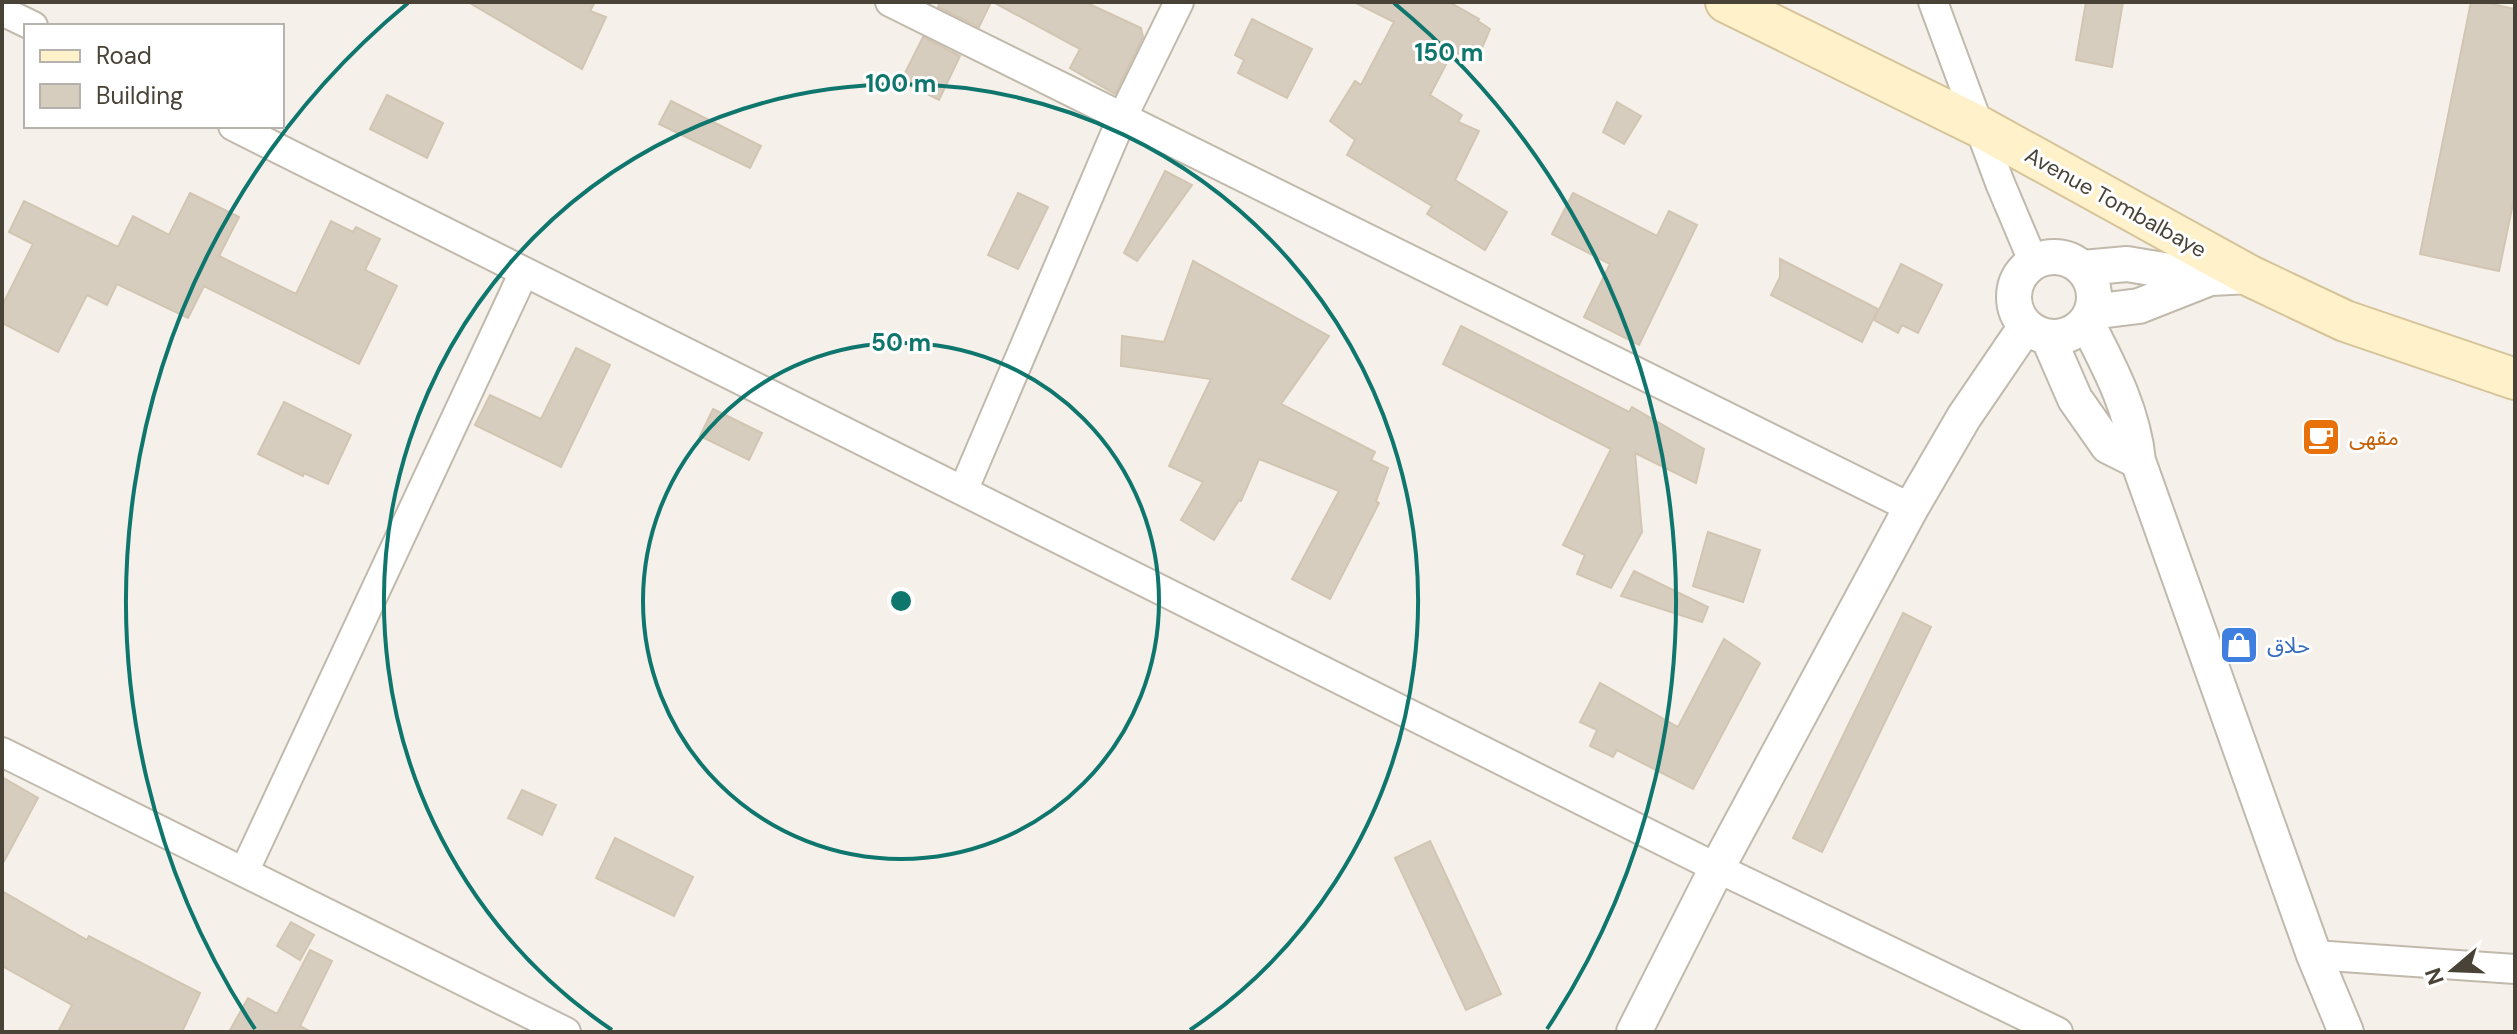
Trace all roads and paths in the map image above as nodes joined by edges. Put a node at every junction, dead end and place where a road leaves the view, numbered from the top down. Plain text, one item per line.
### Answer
1 (890, 2) edge
2 (1179, 2) edge
3 (1726, 2) edge
4 (1933, 2) edge
5 (2, 11) edge
6 (29, 24) edge
7 (1122, 118) junction
8 (1980, 127) junction
9 (237, 128) edge
10 (2033, 261) junction
11 (2083, 268) junction
12 (524, 272) junction
13 (2250, 276) junction
14 (2211, 278) junction
15 (2089, 317) junction
16 (2037, 332) junction
17 (2515, 379) edge
18 (2138, 461) junction
19 (963, 491) junction
20 (1911, 508) junction
21 (2, 752) edge
22 (1717, 868) junction
23 (244, 872) junction
24 (2314, 955) junction
25 (2515, 969) edge
26 (2016, 1023) edge
27 (566, 1032) edge
28 (1634, 1032) edge
29 (2058, 1032) edge
30 (2346, 1032) edge

1 - 7 street
2 - 7 street
3 - 8 main road, Avenue Tombalbaye
4 - 8 street
5 - 6 street
7 - 19 street
7 - 20 street
8 - 10 street
8 - 13 main road, Avenue Tombalbaye
9 - 12 street
10 - 11 street
10 - 16 street
11 - 14 street
11 - 15 street
12 - 19 street
12 - 23 street
13 - 14 street
13 - 17 main road, Avenue Tombalbaye
14 - 15 street
15 - 16 street
15 - 18 street
16 - 18 street
16 - 20 street
18 - 24 street
19 - 22 street
20 - 22 street
21 - 23 street
22 - 26 street
22 - 28 street
23 - 27 street
24 - 25 street
24 - 30 street
26 - 29 street

